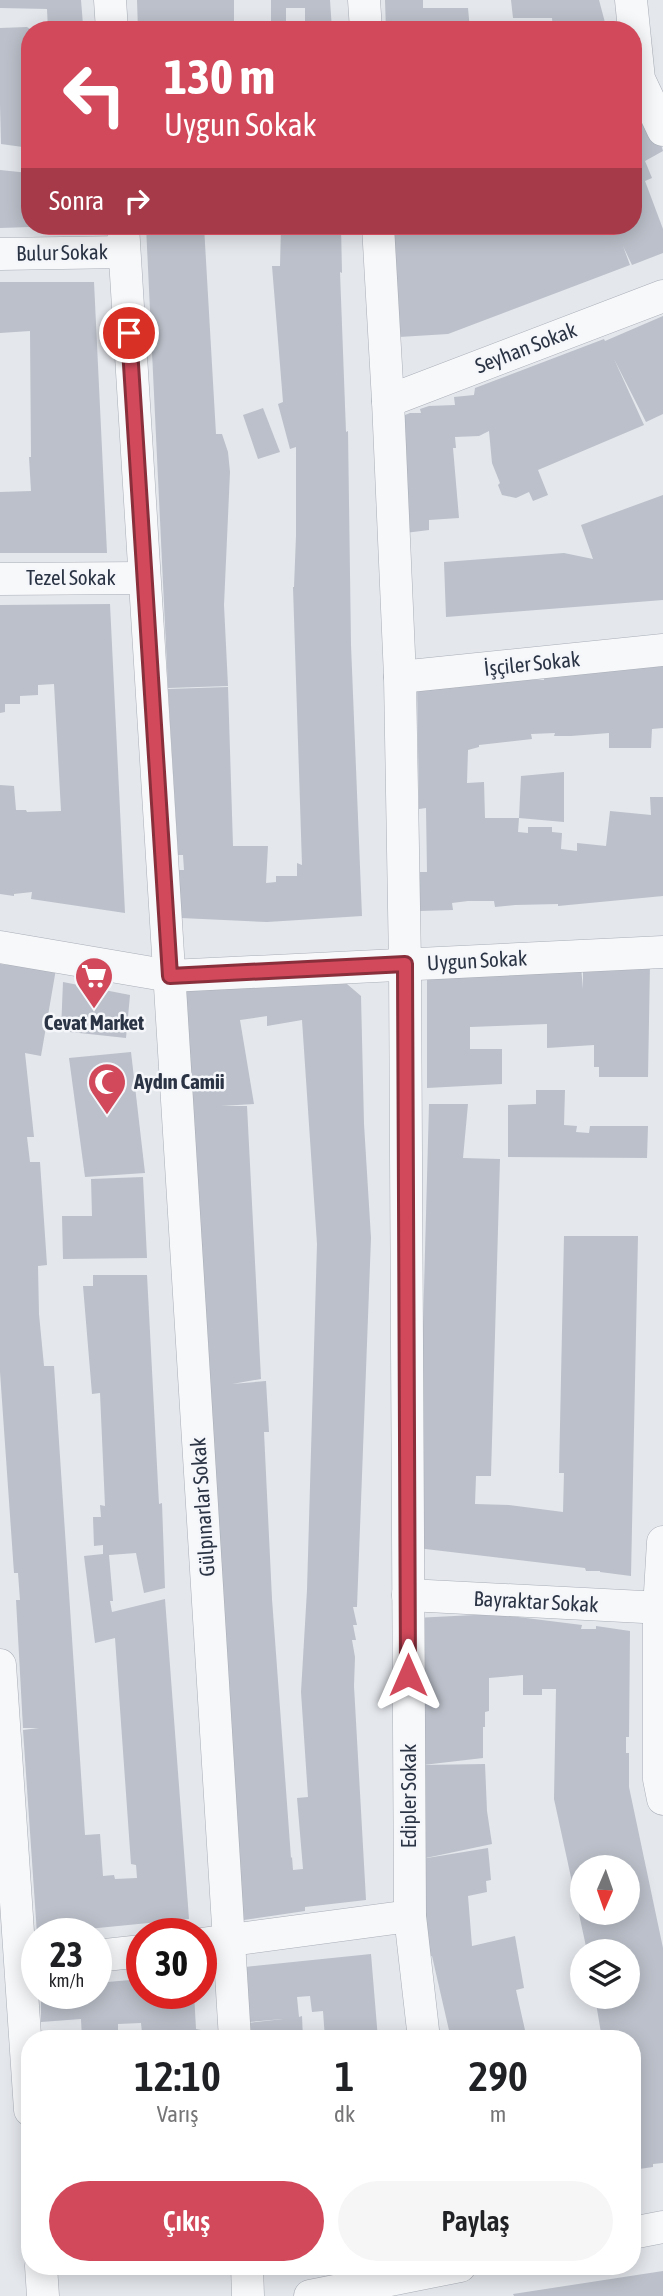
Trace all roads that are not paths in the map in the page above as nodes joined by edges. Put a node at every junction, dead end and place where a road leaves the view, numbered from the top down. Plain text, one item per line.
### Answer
1 (110, 0) edge
2 (364, 0) edge
3 (631, 0) edge
4 (111, 21) edge
5 (365, 21) edge
6 (633, 21) edge
7 (642, 85) edge
8 (663, 130) edge
9 (379, 235) edge
10 (123, 239) edge
11 (0, 254) edge
12 (663, 296) edge
13 (388, 401) junction
14 (143, 578) junction
15 (0, 579) edge
16 (663, 650) edge
17 (400, 677) junction
18 (0, 947) edge
19 (663, 952) edge
20 (405, 964) junction
21 (170, 976) junction
22 (663, 1542) edge
23 (408, 1595) junction
24 (661, 1609) edge
25 (0, 1665) edge
26 (663, 1799) edge
27 (410, 1916) junction
28 (215, 1918) edge
29 (217, 1942) edge
30 (217, 1947) edge
31 (19, 1966) edge
32 (24, 2030) edge
33 (233, 2030) edge
34 (423, 2030) edge
35 (663, 2227) edge
36 (641, 2231) edge
37 (42, 2275) edge
38 (247, 2275) edge
39 (446, 2275) edge
40 (43, 2296) edge
41 (248, 2296) edge
42 (310, 2296) edge

1 - 4 street
2 - 5 street
3 - 6 street
7 - 8 street
9 - 13 street, Edipler Sokak
10 - 11 street, Bulur Sokak
10 - 14 street, Gülpınarlar Sokak
12 - 13 street, Seyhan Sokak
13 - 17 street, Edipler Sokak
14 - 15 street, Tezel Sokak
14 - 21 street, Gülpınarlar Sokak
16 - 17 street, İşçiler Sokak
17 - 20 street, Edipler Sokak
18 - 21 street, Uygun Sokak
19 - 20 street, Uygun Sokak
20 - 21 street, Uygun Sokak
20 - 23 street, Edipler Sokak
21 - 28 street, Gülpınarlar Sokak
22 - 24 street
23 - 24 street, Bayraktar Sokak
23 - 27 street, Edipler Sokak
24 - 26 street
25 - 31 street
27 - 29 street
27 - 34 street, Edipler Sokak
30 - 33 street, Gülpınarlar Sokak
31 - 32 street
35 - 36 street
37 - 40 street
38 - 41 street
39 - 42 street

